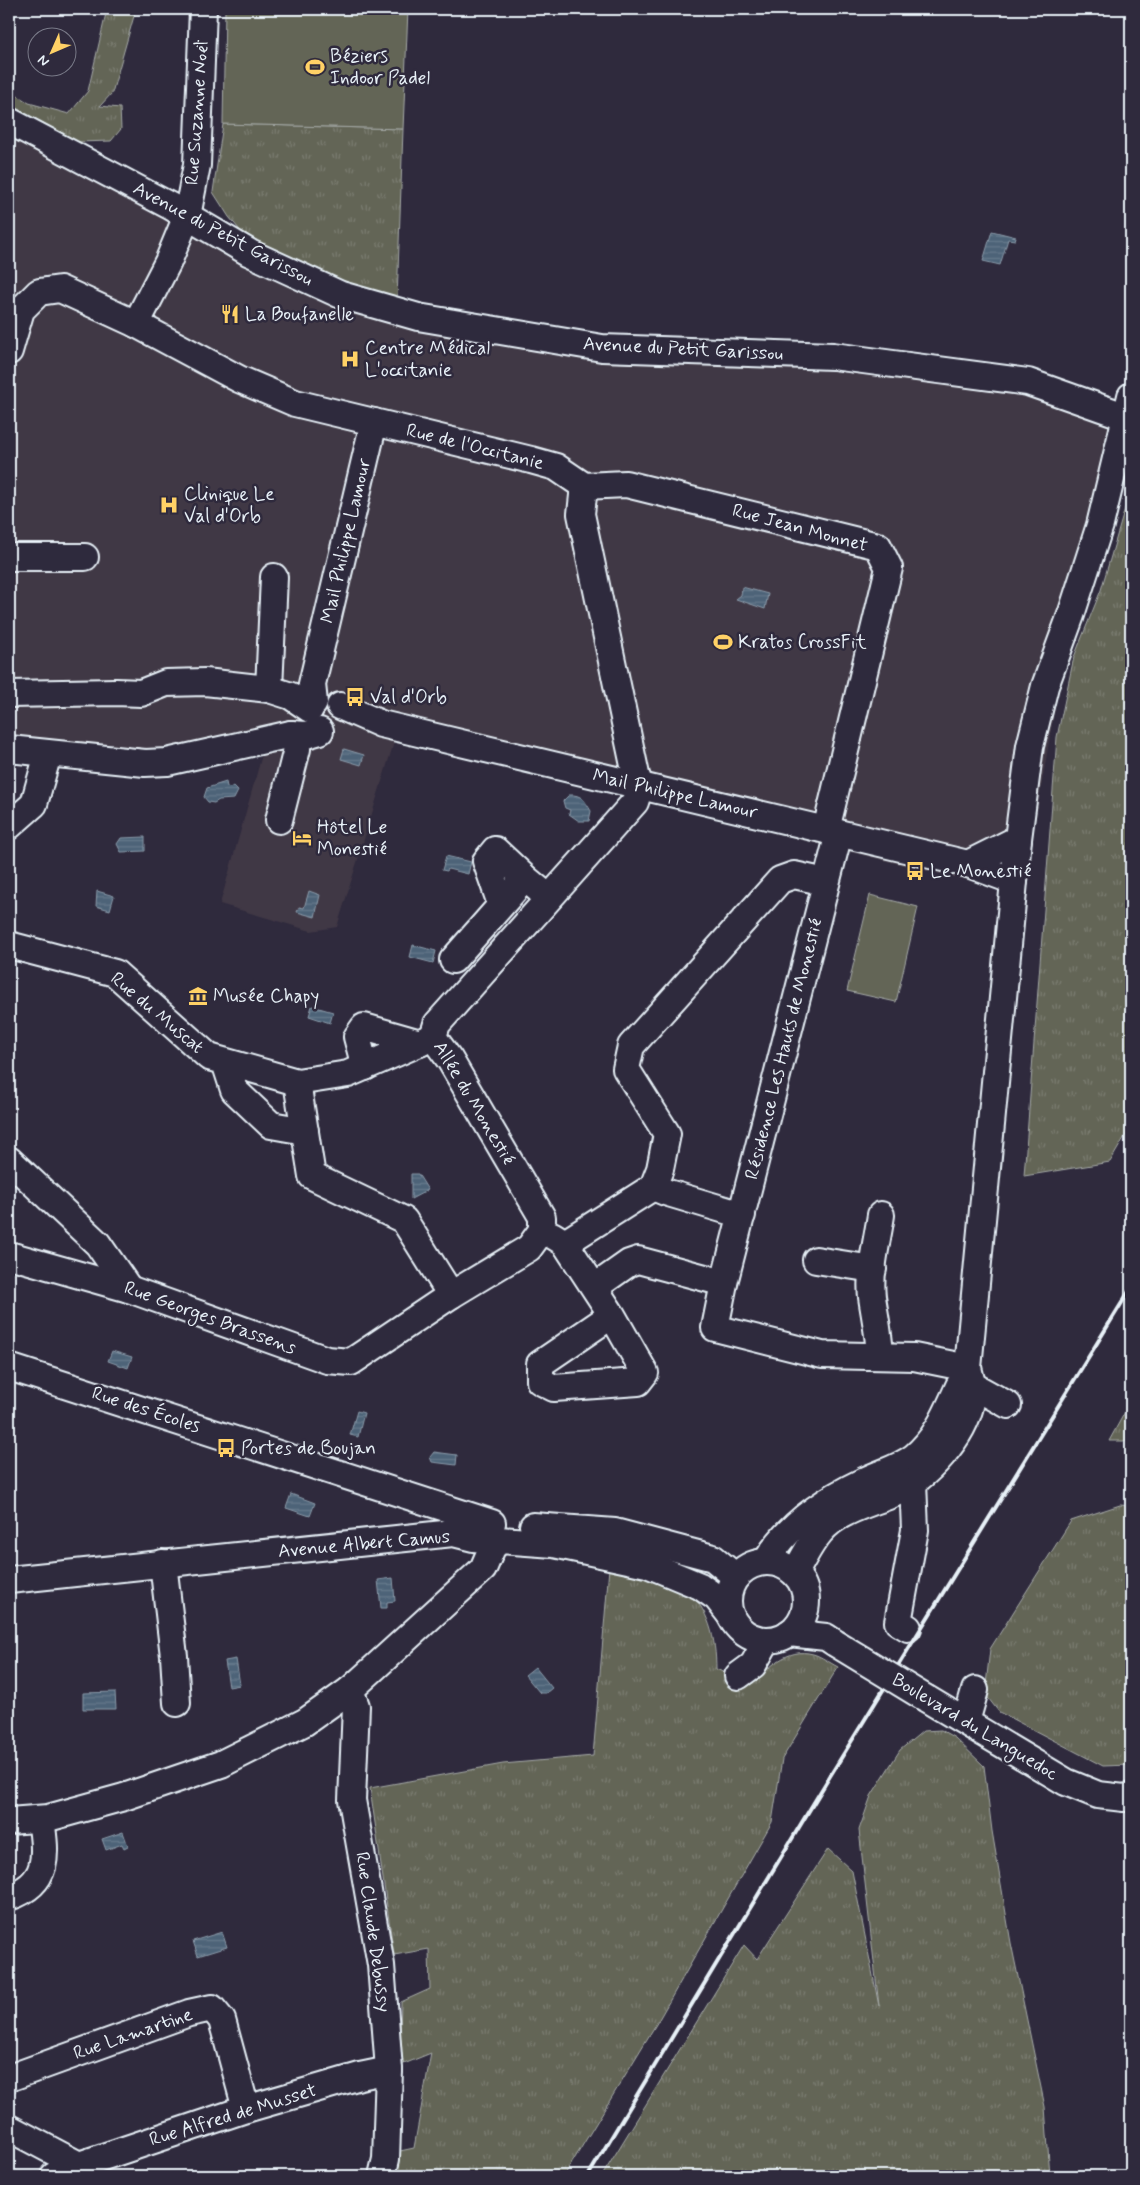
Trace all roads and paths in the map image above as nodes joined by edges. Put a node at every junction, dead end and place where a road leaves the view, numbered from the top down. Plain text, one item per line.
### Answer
1 (203, 9) edge
2 (9, 121) edge
3 (187, 216) junction
4 (136, 324) junction
5 (9, 351) edge
6 (1129, 406) edge
7 (374, 422) junction
8 (584, 486) junction
9 (85, 556) dead end
10 (9, 557) edge
11 (274, 577) dead end
12 (269, 689) junction
13 (9, 694) edge
14 (320, 716) junction
15 (9, 749) edge
16 (48, 754) junction
17 (640, 786) junction
18 (279, 820) dead end
19 (9, 826) edge
20 (832, 832) junction
21 (1018, 839) junction
22 (968, 864) junction
23 (525, 878) junction
24 (1014, 881) junction
25 (826, 882) junction
26 (549, 898) junction
27 (501, 904) junction
28 (15, 947) edge
29 (454, 960) dead end
30 (427, 1040) junction
31 (225, 1062) junction
32 (365, 1067) junction
33 (297, 1082) junction
34 (305, 1131) junction
35 (9, 1160) edge
36 (653, 1187) junction
37 (742, 1215) junction
38 (881, 1216) dead end
39 (542, 1230) junction
40 (565, 1243) junction
41 (9, 1255) edge
42 (816, 1260) dead end
43 (872, 1269) junction
44 (724, 1283) junction
45 (595, 1287) junction
46 (129, 1288) junction
47 (451, 1295) junction
48 (612, 1315) dead end
49 (880, 1355) junction
50 (9, 1367) edge
51 (970, 1376) junction
52 (1008, 1406) dead end
53 (913, 1482) junction
54 (396, 1492) junction
55 (468, 1540) junction
56 (766, 1562) junction
57 (163, 1563) junction
58 (794, 1573) junction
59 (736, 1577) junction
60 (9, 1580) edge
61 (806, 1605) junction
62 (908, 1628) dead end
63 (758, 1630) junction
64 (830, 1640) junction
65 (350, 1690) junction
66 (975, 1690) dead end
67 (177, 1703) dead end
68 (966, 1722) junction
69 (1131, 1796) edge
70 (40, 1818) junction
71 (9, 1820) edge
72 (9, 1897) edge
73 (389, 2070) junction
74 (9, 2078) edge
75 (246, 2109) junction
76 (9, 2128) edge
77 (79, 2165) junction
78 (54, 2176) edge
79 (382, 2176) edge

1 - 3 street, Rue Suzanne Noël
2 - 3 street, Avenue du Petit Garissou
3 - 4 street
3 - 6 street, Avenue du Petit Garissou
4 - 5 street, Rue de l'Occitanie
4 - 7 street, Rue de l'Occitanie
6 - 21 street
7 - 8 street, Rue de l'Occitanie
7 - 14 street, Mail Philippe Lamour
8 - 17 street
8 - 20 street, Rue Jean Monnet
9 - 10 street
11 - 12 street
12 - 13 street
12 - 14 street
14 - 16 street
14 - 17 street, Mail Philippe Lamour
14 - 18 street
15 - 16 street
16 - 19 street
17 - 20 street, Mail Philippe Lamour
17 - 26 street, Allée du Monestié
20 - 22 street, Mail Philippe Lamour
20 - 25 street, Résidence Les Hauts de Monestié
21 - 22 street
21 - 24 street
22 - 24 street, Mail Philippe Lamour
23 - 26 street
23 - 27 street
23 - 27 street
24 - 51 street
25 - 36 street
25 - 37 street, Résidence Les Hauts de Monestié
26 - 30 street, Allée du Monestié
27 - 29 street
28 - 31 street, Rue du Muscat
30 - 32 street, Rue du Muscat
30 - 32 street
30 - 39 street, Allée du Monestié
31 - 33 street, Rue du Muscat
31 - 34 street
32 - 33 street, Rue du Muscat
33 - 34 street
34 - 47 street
35 - 46 street
36 - 37 street
36 - 40 street
37 - 44 street, Résidence Les Hauts de Monestié
38 - 43 street
39 - 40 street
39 - 47 street
40 - 45 street
41 - 46 street, Rue Georges Brassens
42 - 43 street
43 - 49 street
44 - 45 street
44 - 49 street, Résidence Les Hauts de Monestié
45 - 48 street
46 - 47 street, Rue Georges Brassens
49 - 51 street, Résidence Les Hauts de Monestié
50 - 54 street, Rue des Écoles
51 - 52 street, Résidence Les Hauts de Monestié
51 - 53 street
51 - 56 street
53 - 58 street
53 - 62 street
54 - 55 street, Rue des Écoles
54 - 55 street, Rue des Écoles
55 - 57 street, Avenue Albert Camus
55 - 59 street
55 - 63 street, Avenue Albert Camus
55 - 65 street
56 - 58 street
56 - 59 street
57 - 60 street, Avenue Albert Camus
57 - 67 street
58 - 61 street
59 - 63 street
61 - 63 street
61 - 64 street
63 - 64 street, Boulevard du Languedoc
64 - 68 street, Boulevard du Languedoc, bridge
65 - 70 street
65 - 73 street, Rue Claude Debussy
66 - 68 street
68 - 69 street, Boulevard du Languedoc
70 - 71 street
70 - 72 street
73 - 75 street, Rue Alfred de Musset
73 - 79 street, Rue Claude Debussy
74 - 75 street, Rue Lamartine
75 - 77 street, Rue Alfred de Musset
76 - 77 street
77 - 78 street, Rue Alfred de Musset

